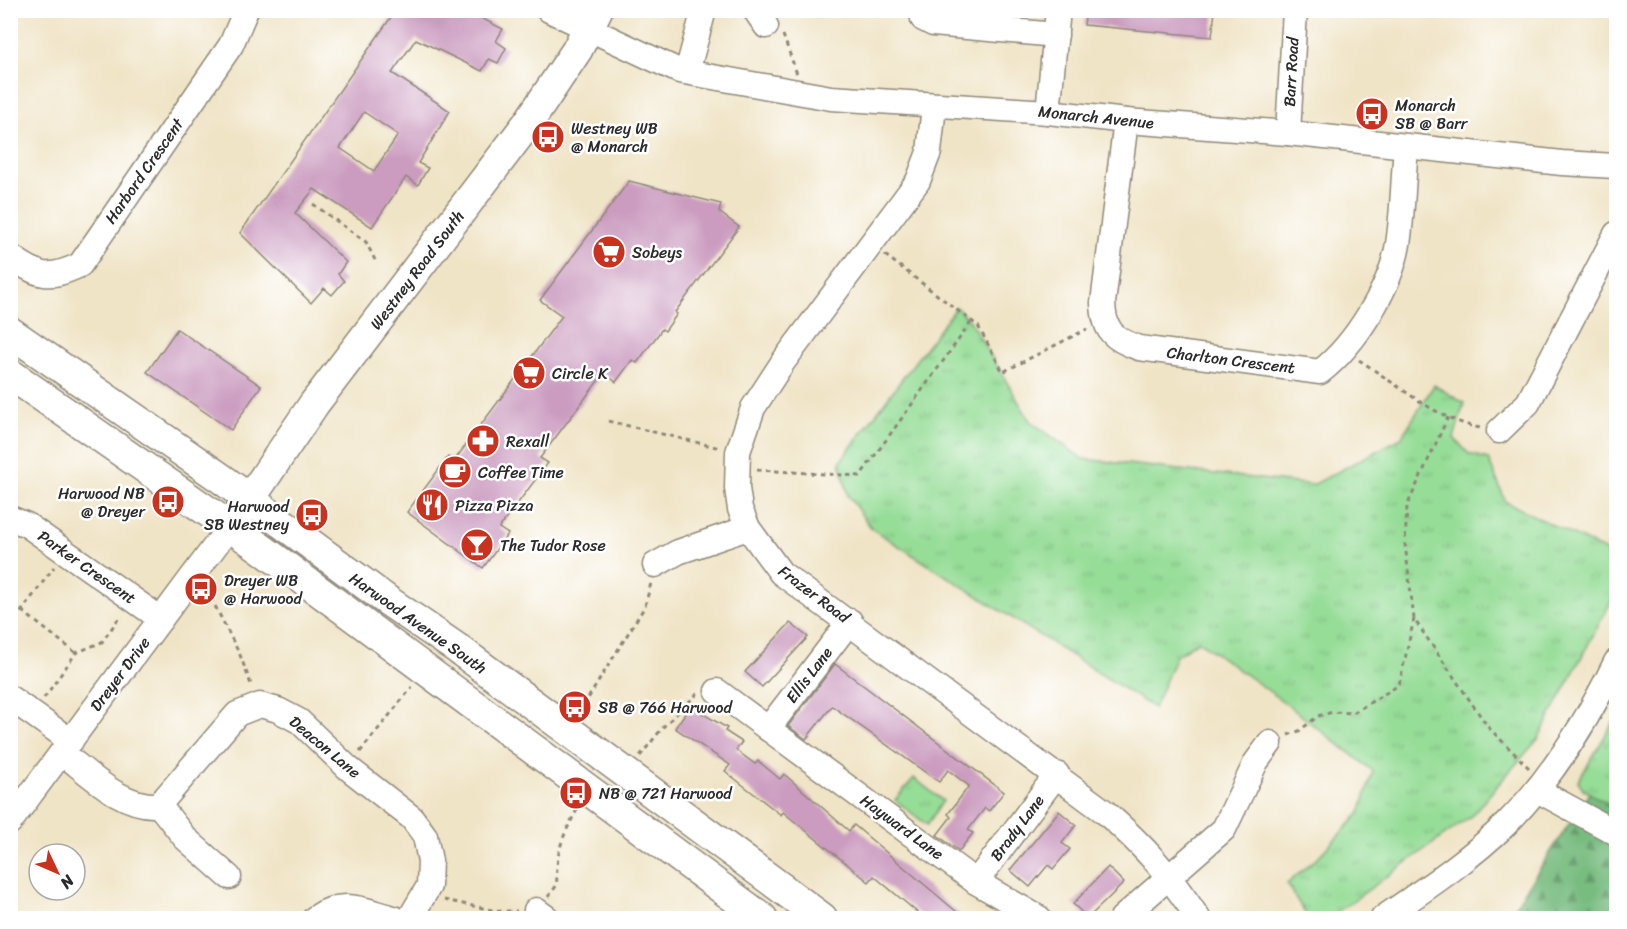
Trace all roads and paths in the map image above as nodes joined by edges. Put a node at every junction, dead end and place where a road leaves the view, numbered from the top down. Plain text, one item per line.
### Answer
1 (246, 10) edge
2 (549, 10) edge
3 (705, 10) edge
4 (925, 10) edge
5 (1058, 10) edge
6 (1295, 10) edge
7 (591, 19) edge
8 (767, 22) edge
9 (1056, 35) junction
10 (687, 72) junction
11 (804, 93) junction
12 (934, 106) junction
13 (1048, 112) junction
14 (1126, 121) junction
15 (1288, 133) junction
16 (1406, 147) junction
17 (1617, 166) edge
18 (313, 204) dead end
19 (1617, 234) edge
20 (872, 244) junction
21 (10, 256) edge
22 (377, 264) dead end
23 (972, 321) junction
24 (1104, 322) junction
25 (10, 332) edge
26 (1345, 351) junction
27 (10, 374) edge
28 (1448, 417) junction
29 (608, 421) dead end
30 (1499, 431) joint
31 (738, 461) junction
32 (251, 500) junction
33 (10, 518) edge
34 (230, 526) junction
35 (748, 528) junction
36 (65, 551) junction
37 (655, 565) joint
38 (132, 598) junction
39 (211, 598) dead end
40 (22, 611) junction
41 (161, 619) junction
42 (1414, 619) junction
43 (850, 621) junction
44 (10, 627) edge
45 (76, 653) junction
46 (1617, 662) edge
47 (413, 686) dead end
48 (717, 691) joint
49 (10, 698) edge
50 (260, 705) junction
51 (32, 713) junction
52 (563, 729) junction
53 (768, 729) junction
54 (1270, 743) joint
55 (67, 747) junction
56 (348, 768) junction
57 (623, 772) junction
58 (1057, 774) junction
59 (1533, 779) junction
60 (591, 792) junction
61 (159, 805) junction
62 (10, 822) edge
63 (1617, 833) edge
64 (230, 876) dead end
65 (1170, 876) junction
66 (976, 882) junction
67 (425, 895) junction
68 (542, 914) edge
69 (315, 918) edge
70 (394, 918) edge
71 (410, 918) edge
72 (762, 918) edge
73 (822, 918) edge
74 (1039, 918) edge
75 (1122, 918) edge
76 (1198, 918) edge
77 (1383, 918) edge

1 - 21 street, Harbord Crescent
2 - 7 street, Monarch Avenue
3 - 10 street
4 - 9 street
5 - 9 street
6 - 15 street, Barr Road
7 - 10 street, Monarch Avenue
7 - 32 main road, Westney Road South
8 - 11 path
9 - 13 street
10 - 11 street, Monarch Avenue
11 - 12 street, Monarch Avenue
12 - 13 street, Monarch Avenue
12 - 20 street, Frazer Road
13 - 14 street, Monarch Avenue
14 - 15 street, Monarch Avenue
14 - 24 street
15 - 16 street, Monarch Avenue
16 - 17 street, Monarch Avenue
16 - 26 street, Charlton Crescent
18 - 22 path
19 - 30 street
20 - 23 path
20 - 31 street, Frazer Road
23 - 24 path
23 - 31 path
24 - 26 street, Charlton Crescent
25 - 32 main road, Harwood Avenue South
26 - 28 path
27 - 34 main road, Harwood Avenue South
28 - 30 path
28 - 42 path
29 - 31 path
31 - 35 street, Frazer Road
32 - 34 main road, Westney Road South
32 - 52 main road, Harwood Avenue South
33 - 36 street, Parker Crescent
34 - 41 street, Dreyer Drive
34 - 60 main road, Harwood Avenue South
35 - 37 street
35 - 43 street, Frazer Road
36 - 38 street, Parker Crescent
36 - 40 path
37 - 52 path
38 - 41 street, Parker Crescent
38 - 45 path
39 - 50 path
40 - 44 path
40 - 45 path
41 - 55 street, Dreyer Drive
42 - 54 path
42 - 59 path
43 - 53 street, Ellis Lane
43 - 58 street, Frazer Road
45 - 51 path
46 - 59 street
47 - 56 path
48 - 53 street, Hayward Lane
48 - 57 path
49 - 51 street
50 - 56 street, Deacon Lane
50 - 61 street
51 - 55 street
52 - 57 main road, Harwood Avenue South
53 - 66 street, Hayward Lane
54 - 65 street
55 - 61 street
55 - 62 street, Dreyer Drive
56 - 67 street, Deacon Lane
57 - 73 main road, Harwood Avenue South
58 - 65 street, Frazer Road
58 - 66 street, Brady Lane
59 - 63 street
59 - 77 street
60 - 68 path
60 - 72 main road, Harwood Avenue South
61 - 64 street
65 - 75 street
65 - 76 street, Frazer Road
66 - 74 street, Hayward Lane
67 - 68 path
67 - 71 street, Deacon Lane
69 - 70 street

